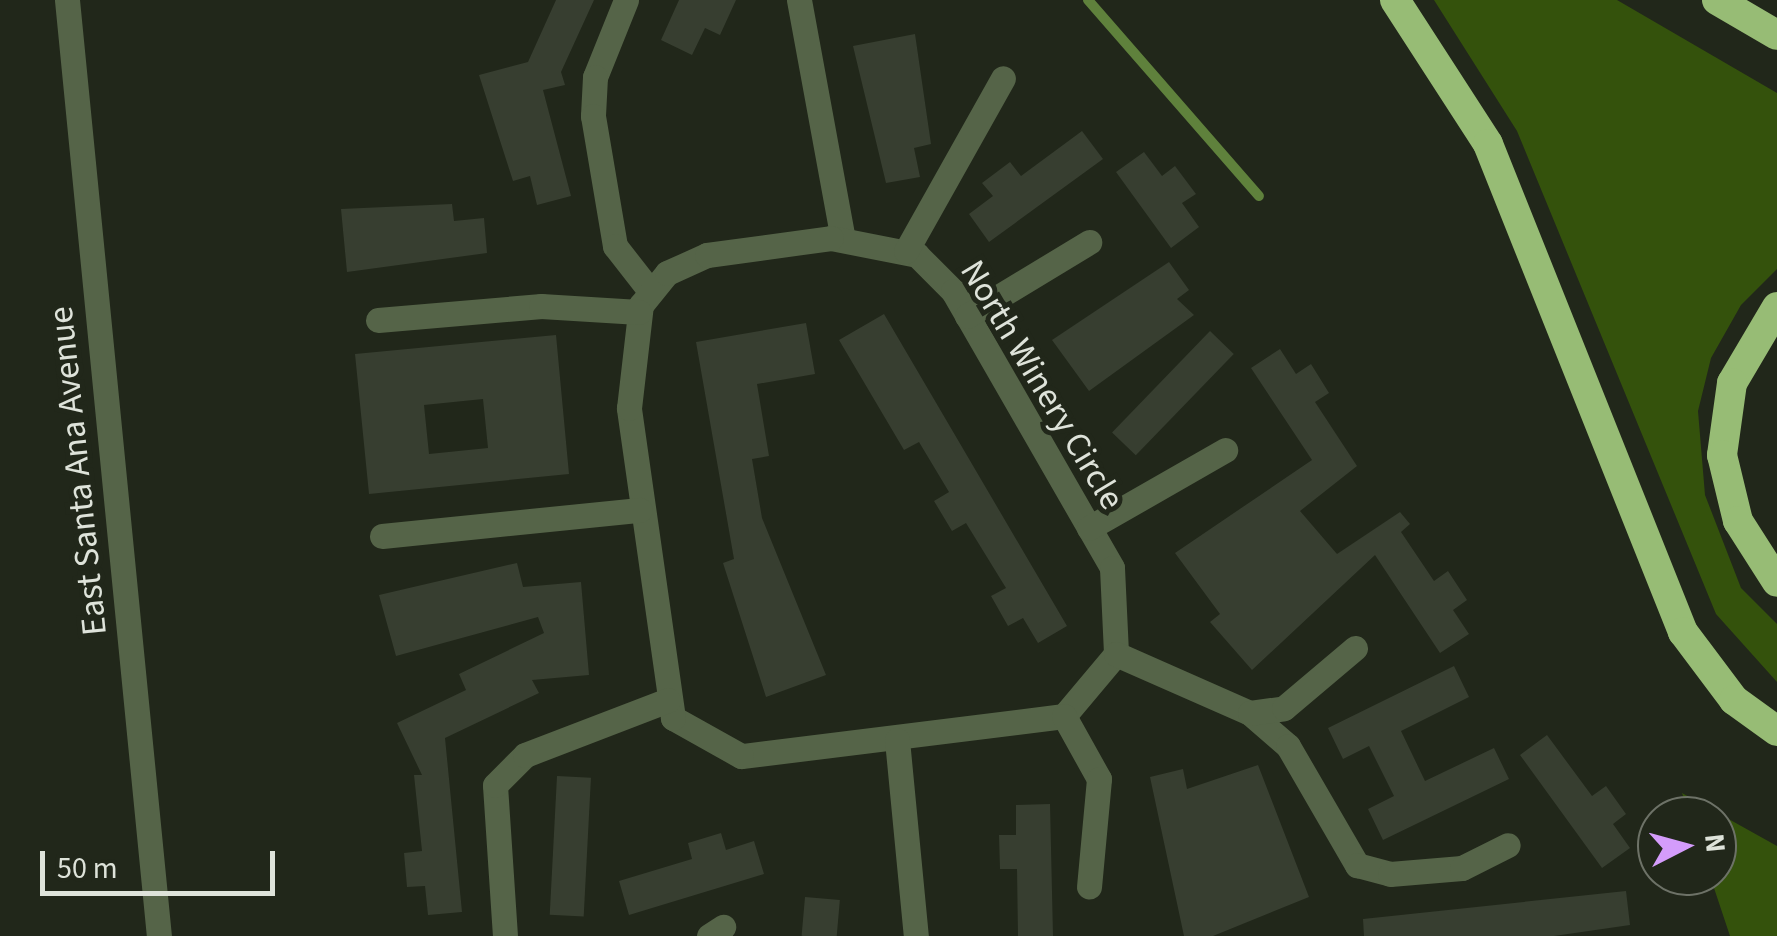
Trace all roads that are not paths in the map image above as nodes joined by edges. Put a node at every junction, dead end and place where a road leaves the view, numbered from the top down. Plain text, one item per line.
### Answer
1 (68, 0) edge
2 (626, 0) edge
3 (798, 0) edge
4 (1395, 0) edge
5 (1718, 0) edge
6 (1777, 34) edge
7 (1002, 78) dead end
8 (843, 239) junction
9 (1089, 242) dead end
10 (906, 251) junction
11 (645, 302) junction
12 (1777, 307) edge
13 (967, 316) junction
14 (378, 320) dead end
15 (1225, 450) dead end
16 (640, 510) junction
17 (1089, 528) junction
18 (382, 536) dead end
19 (1777, 582) edge
20 (1354, 648) dead end
21 (1116, 654) junction
22 (668, 700) junction
23 (1250, 713) junction
24 (1064, 716) junction
25 (1777, 731) edge
26 (898, 740) junction
27 (1508, 845) dead end
28 (1089, 887) dead end
29 (158, 936) edge
30 (505, 936) edge
31 (916, 936) edge

1 - 29 street, East Santa Ana Avenue
2 - 11 street
3 - 8 street
4 - 25 highway
5 - 6 highway
7 - 10 street
8 - 10 street, North Winery Circle
8 - 11 street, North Winery Circle
9 - 13 street
10 - 13 street, North Winery Circle
11 - 14 street
11 - 16 street
12 - 19 highway
13 - 17 street, North Winery Circle
15 - 17 street
16 - 18 street
16 - 22 street
17 - 21 street, North Winery Circle
20 - 23 street
21 - 23 street
21 - 24 street
22 - 26 street
22 - 30 street
23 - 27 street
24 - 26 street
24 - 28 street
26 - 31 street

